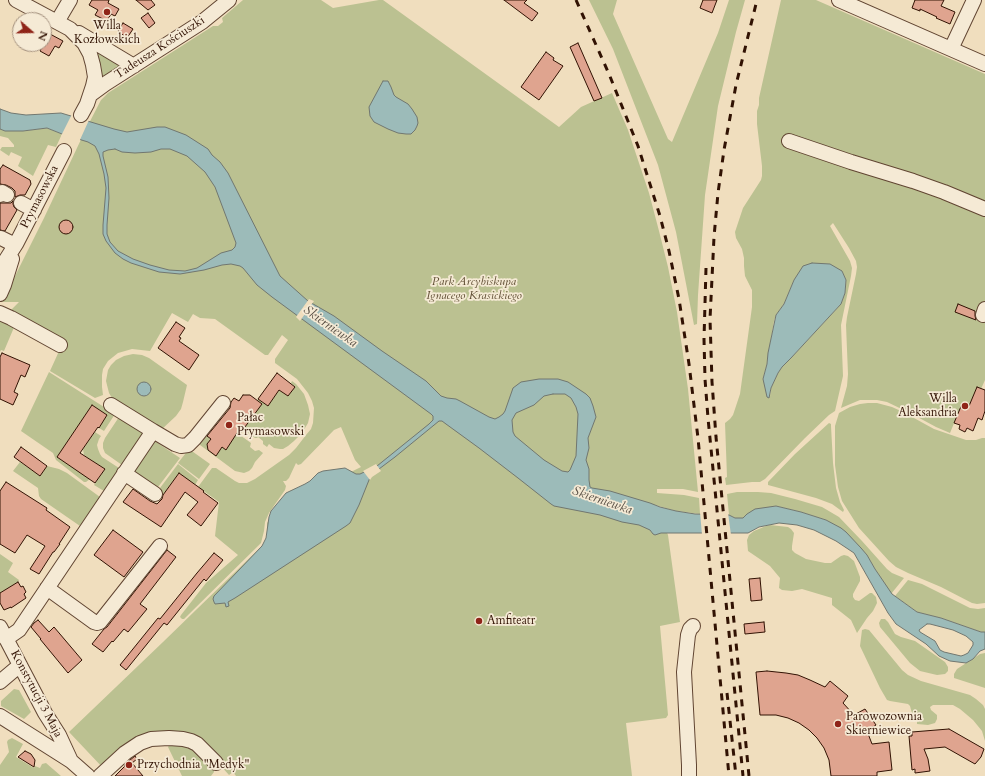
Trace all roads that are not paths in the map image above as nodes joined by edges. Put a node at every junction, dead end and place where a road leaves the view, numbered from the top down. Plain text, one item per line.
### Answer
1 (16, 0) edge
2 (70, 0) edge
3 (229, 0) edge
4 (974, 0) edge
5 (846, 1) edge
6 (63, 25) junction
7 (951, 49) junction
8 (985, 64) edge
9 (134, 66) junction
10 (90, 95) junction
11 (81, 115) dead end
12 (790, 141) dead end
13 (64, 151) dead end
14 (21, 203) dead end
15 (985, 208) edge
16 (34, 210) junction
17 (1, 238) dead end
18 (16, 244) junction
19 (0, 269) edge
20 (0, 294) edge
21 (0, 313) edge
22 (60, 345) dead end
23 (223, 403) dead end
24 (111, 405) dead end
25 (152, 431) junction
26 (124, 473) junction
27 (155, 494) dead end
28 (160, 546) dead end
29 (47, 588) junction
30 (693, 626) dead end
31 (3, 633) edge
32 (20, 665) junction
33 (0, 682) edge
34 (45, 713) junction
35 (0, 716) edge
36 (28, 734) junction
37 (71, 761) junction
38 (216, 763) dead end
39 (88, 776) edge
40 (100, 776) edge
41 (689, 776) edge

1 - 6 street
2 - 6 street
3 - 9 street, Tadeusza Kościuszki
4 - 7 street
5 - 7 street
6 - 9 street
6 - 10 street
7 - 8 street
9 - 10 street, Tadeusza Kościuszki
10 - 11 street
12 - 15 street
13 - 16 street, Prymasowska
14 - 16 street
16 - 18 street, Prymasowska
17 - 18 street
18 - 19 street, Prymasowska
18 - 20 street, Prymasowska
21 - 22 street
23 - 25 street
24 - 25 street
25 - 26 street
26 - 27 street
26 - 29 street
28 - 29 street
29 - 31 street
30 - 41 street
31 - 32 street, Konstytucji 3 Maja
32 - 33 street
32 - 34 street, Konstytucji 3 Maja
34 - 36 street
34 - 37 street, Konstytucji 3 Maja
35 - 36 street
36 - 37 street
37 - 39 street
38 - 40 street

